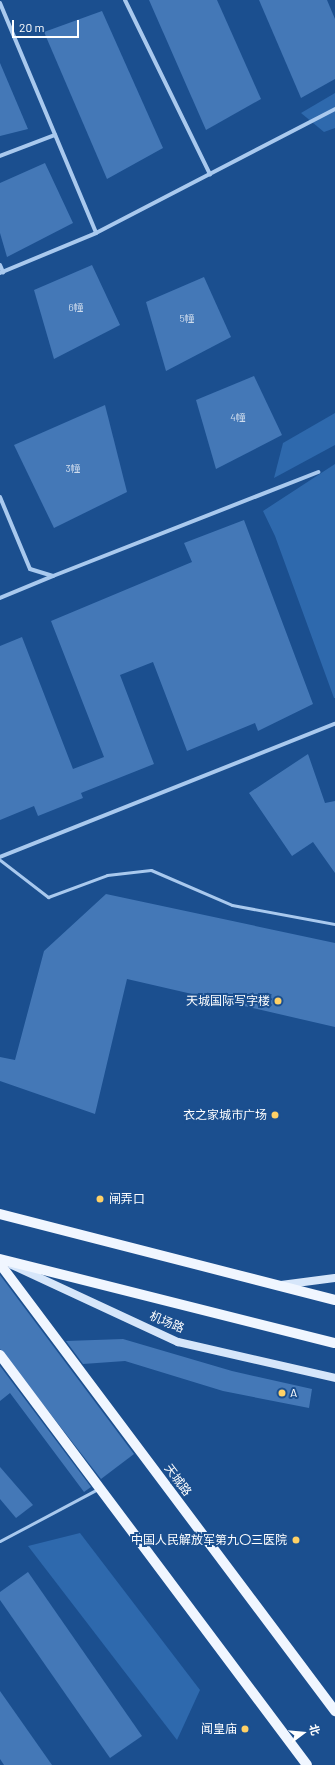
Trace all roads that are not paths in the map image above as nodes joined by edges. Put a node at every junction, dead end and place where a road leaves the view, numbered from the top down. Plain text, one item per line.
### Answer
1 (125, 0) edge
2 (0, 3) edge
3 (335, 109) edge
4 (55, 135) junction
5 (0, 156) edge
6 (210, 174) junction
7 (96, 233) junction
8 (0, 265) edge
9 (1, 272) edge
10 (318, 472) dead end
11 (0, 497) edge
12 (53, 576) junction
13 (0, 598) edge
14 (335, 724) edge
15 (0, 857) edge
16 (0, 860) edge
17 (335, 924) edge
18 (0, 1214) edge
19 (0, 1259) edge
20 (0, 1264) edge
21 (335, 1278) edge
22 (281, 1285) junction
23 (335, 1300) edge
24 (335, 1343) edge
25 (0, 1355) edge
26 (335, 1378) edge
27 (100, 1488) junction
28 (0, 1541) edge
29 (335, 1712) edge
30 (307, 1765) edge

1 - 6 street
2 - 4 street
3 - 6 street
4 - 5 street
4 - 7 street
6 - 7 street
7 - 9 street
8 - 9 street
10 - 12 street
11 - 12 street
12 - 13 street
14 - 15 street
16 - 17 lane
18 - 22 main road
19 - 24 main road, 机场路
19 - 26 main road, 机场路
20 - 29 main road, 天城路
21 - 22 main road
22 - 23 main road
25 - 27 main road
27 - 28 lane
27 - 30 main road

